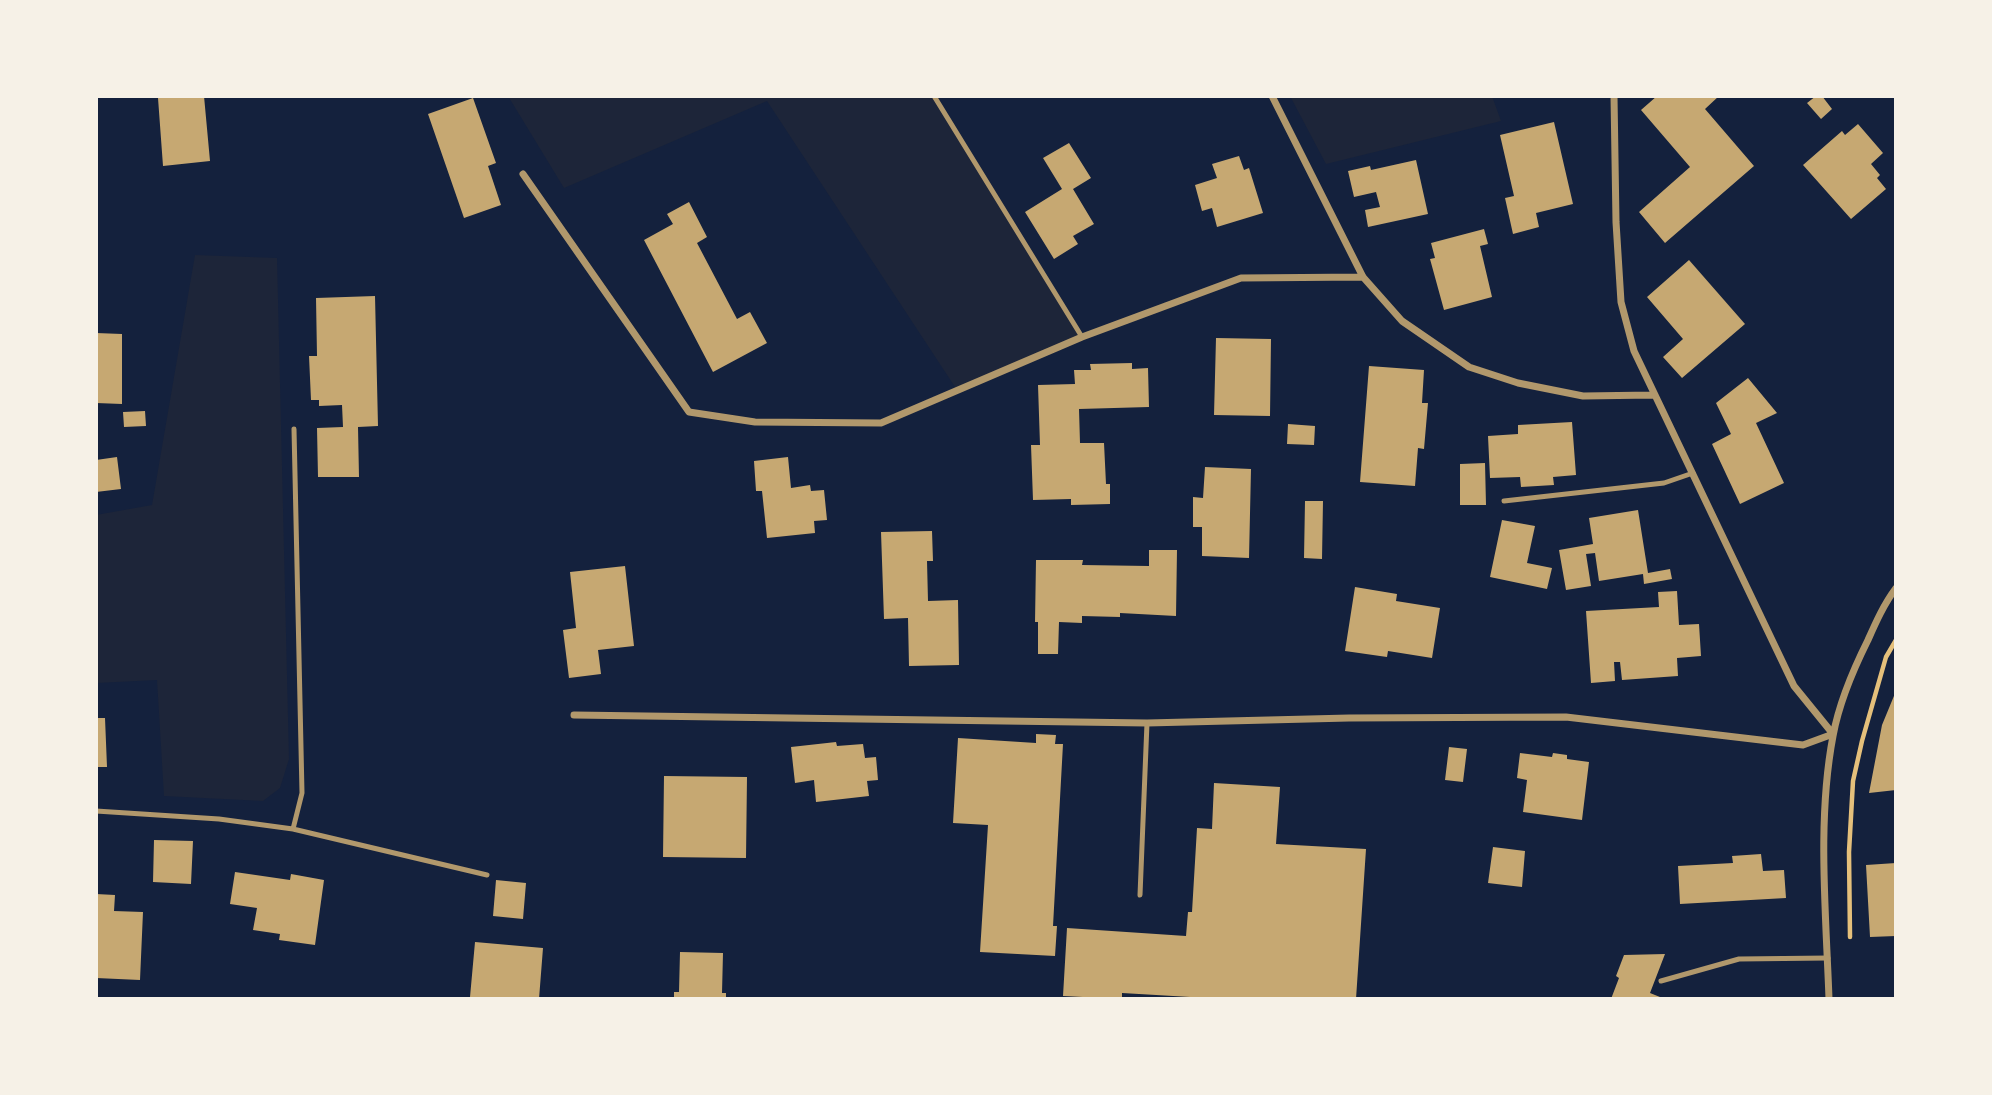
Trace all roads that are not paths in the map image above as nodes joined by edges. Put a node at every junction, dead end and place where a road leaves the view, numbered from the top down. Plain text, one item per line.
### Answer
1 (934, 96) edge
2 (1272, 96) edge
3 (1614, 96) edge
4 (523, 174) dead end
5 (1363, 277) junction
6 (1082, 337) junction
7 (1653, 395) junction
8 (294, 429) dead end
9 (1693, 473) junction
10 (1504, 501) dead end
11 (1896, 588) edge
12 (573, 715) dead end
13 (1147, 723) junction
14 (1833, 734) junction
15 (96, 811) edge
16 (293, 830) junction
17 (487, 875) dead end
18 (1140, 895) dead end
19 (1828, 958) junction
20 (1661, 981) dead end
21 (1829, 999) edge

1 - 6 lane
2 - 5 street
3 - 7 street
4 - 6 street
5 - 6 street
5 - 7 street
7 - 9 street
8 - 16 lane
9 - 10 lane
9 - 14 street
11 - 14 street
12 - 13 street
13 - 14 street
13 - 18 lane
14 - 19 street
15 - 16 lane
16 - 17 lane
19 - 20 lane
19 - 21 street

